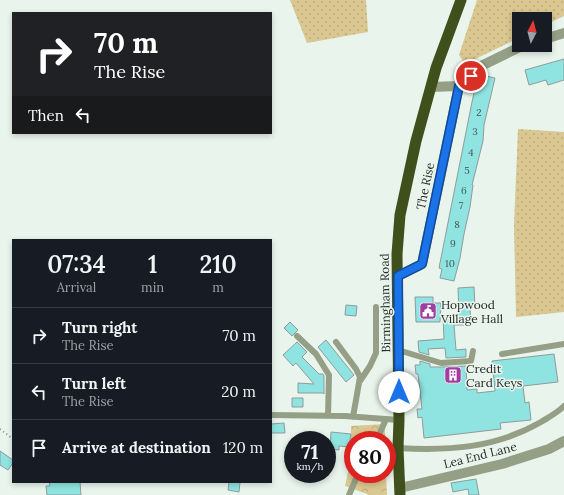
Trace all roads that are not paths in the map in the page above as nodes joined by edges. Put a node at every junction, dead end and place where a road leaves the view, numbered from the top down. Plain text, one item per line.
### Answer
1 (461, 0) edge
2 (564, 33) edge
3 (552, 37) edge
4 (512, 51) edge
5 (459, 86) junction
6 (431, 87) junction
7 (398, 276) junction
8 (376, 307) dead end
9 (298, 336) dead end
10 (336, 342) dead end
11 (564, 344) edge
12 (398, 350) junction
13 (473, 351) dead end
14 (502, 354) dead end
15 (358, 384) junction
16 (564, 406) edge
17 (272, 415) edge
18 (328, 416) junction
19 (353, 417) junction
20 (386, 419) junction
21 (399, 420) junction
22 (381, 431) edge
23 (564, 440) edge
24 (398, 448) junction
25 (354, 483) edge
26 (400, 491) edge
27 (349, 495) edge

1 - 6 highway, Birmingham Road
2 - 3 street
4 - 5 street
5 - 6 street
5 - 7 street, The Rise
6 - 7 highway, Birmingham Road
7 - 12 highway, Birmingham Road
8 - 15 lane
9 - 18 lane
10 - 15 lane
11 - 14 lane
12 - 13 lane
12 - 21 highway, Birmingham Road
15 - 19 lane
16 - 24 lane
17 - 18 lane
18 - 19 lane
19 - 20 lane
20 - 21 lane
20 - 22 lane
21 - 24 highway, Birmingham Road
23 - 26 street, Lea End Lane
24 - 26 highway, Birmingham Road
25 - 27 lane

